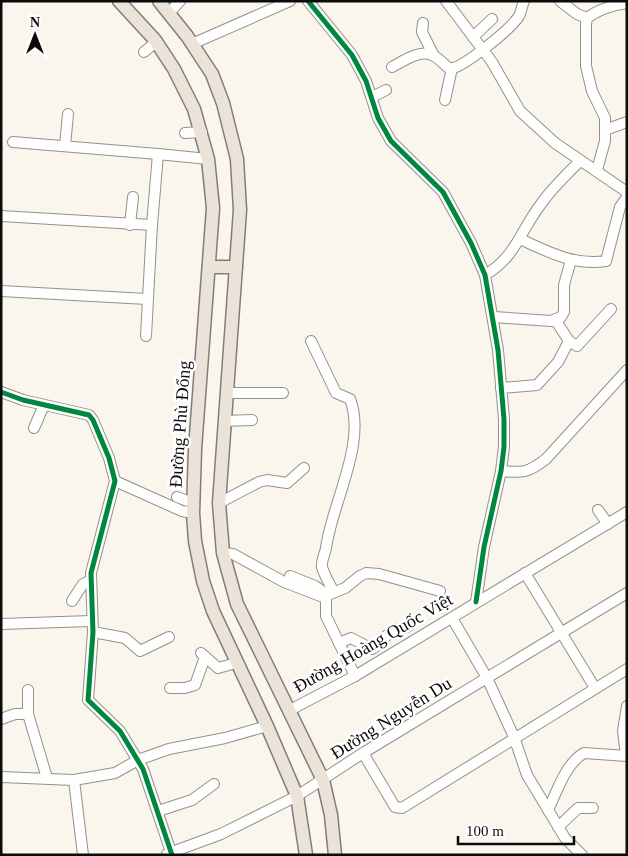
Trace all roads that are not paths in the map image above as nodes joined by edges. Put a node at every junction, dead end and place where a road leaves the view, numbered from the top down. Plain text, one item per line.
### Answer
1 (118, 1) edge
2 (159, 1) edge
3 (180, 1) edge
4 (290, 1) edge
5 (308, 1) edge
6 (446, 1) edge
7 (524, 1) edge
8 (560, 1) edge
9 (627, 3) edge
10 (169, 13) junction
11 (587, 18) junction
12 (492, 19) dead end
13 (423, 23) dead end
14 (473, 37) junction
15 (156, 42) junction
16 (192, 44) junction
17 (484, 50) junction
18 (144, 52) dead end
19 (433, 54) junction
20 (392, 67) dead end
21 (452, 68) junction
22 (386, 90) dead end
23 (372, 98) junction
24 (445, 100) dead end
25 (68, 114) dead end
26 (627, 122) edge
27 (605, 130) junction
28 (202, 132) junction
29 (186, 133) dead end
30 (13, 142) dead end
31 (65, 146) junction
32 (158, 154) junction
33 (208, 159) junction
34 (580, 161) junction
35 (597, 170) junction
36 (627, 192) edge
37 (133, 196) dead end
38 (627, 197) edge
39 (1, 216) edge
40 (130, 225) junction
41 (152, 226) junction
42 (520, 239) junction
43 (571, 260) junction
44 (209, 267) junction
45 (236, 267) junction
46 (485, 275) junction
47 (1, 290) edge
48 (147, 300) junction
49 (611, 309) dead end
50 (494, 317) junction
51 (556, 321) junction
52 (146, 336) dead end
53 (311, 341) dead end
54 (569, 341) junction
55 (627, 370) edge
56 (501, 388) junction
57 (1, 392) edge
58 (227, 393) junction
59 (283, 393) dead end
60 (44, 405) junction
61 (252, 420) dead end
62 (224, 421) junction
63 (34, 428) dead end
64 (304, 468) dead end
65 (501, 471) junction
66 (115, 482) junction
67 (177, 497) dead end
68 (219, 503) junction
69 (193, 508) junction
70 (598, 510) dead end
71 (626, 514) edge
72 (608, 524) junction
73 (223, 553) junction
74 (525, 573) junction
75 (290, 576) dead end
76 (91, 580) junction
77 (440, 590) dead end
78 (627, 593) edge
79 (329, 594) junction
80 (72, 601) dead end
81 (476, 602) junction
82 (452, 618) junction
83 (92, 620) junction
84 (1, 624) edge
85 (411, 624) dead end
86 (93, 632) junction
87 (562, 632) junction
88 (170, 637) dead end
89 (339, 643) junction
90 (236, 663) junction
91 (627, 669) edge
92 (355, 676) junction
93 (487, 678) junction
94 (170, 688) dead end
95 (595, 688) junction
96 (28, 690) dead end
97 (627, 706) edge
98 (290, 710) junction
99 (28, 714) junction
100 (1, 719) edge
101 (267, 726) junction
102 (514, 737) junction
103 (363, 753) junction
104 (626, 756) edge
105 (138, 760) junction
106 (1, 777) edge
107 (47, 778) junction
108 (74, 780) junction
109 (324, 780) junction
110 (214, 784) dead end
111 (297, 796) junction
112 (593, 808) dead end
113 (548, 810) junction
114 (158, 811) junction
115 (558, 827) junction
116 (170, 854) edge
117 (83, 855) edge
118 (306, 855) edge
119 (334, 855) edge
120 (582, 855) edge

1 - 15 main road, Đường Phù Đổng
2 - 10 main road
3 - 10 street
4 - 16 street
5 - 23 street
6 - 14 street
7 - 17 street
8 - 11 street
9 - 11 street
10 - 16 main road
11 - 27 street
12 - 14 street
13 - 19 street
14 - 17 street
15 - 18 street
15 - 28 main road, Đường Phù Đổng
16 - 45 main road
17 - 21 street
17 - 34 street
19 - 20 street
19 - 21 street
21 - 24 street
22 - 23 street
23 - 46 street
25 - 31 street
26 - 27 street
27 - 35 street
28 - 29 street
28 - 33 main road, Đường Phù Đổng
30 - 31 street
31 - 32 street
32 - 33 street
32 - 41 street
33 - 44 main road, Đường Phù Đổng
34 - 35 street
34 - 42 street
35 - 36 street
37 - 40 street
38 - 43 street
39 - 40 street
40 - 41 street
41 - 48 street
42 - 43 street
42 - 46 street
43 - 51 street
44 - 45 main road
44 - 69 main road, Đường Phù Đổng
45 - 58 main road
46 - 50 street
47 - 48 street
48 - 52 street
49 - 54 street
50 - 51 street
50 - 56 street
51 - 54 street
53 - 79 street
54 - 56 street
55 - 65 street
56 - 65 street
57 - 60 street
58 - 59 street
58 - 62 main road
60 - 63 street
60 - 66 street
61 - 62 street
62 - 68 main road
64 - 68 street
65 - 81 street
66 - 69 street
66 - 76 street
67 - 69 street
68 - 73 main road
69 - 90 main road, Đường Phù Đổng
70 - 72 street
71 - 72 street, Đường Hoàng Quốc Việt
72 - 74 street, Đường Hoàng Quốc Việt
73 - 79 street
73 - 98 main road
74 - 81 street, Đường Hoàng Quốc Việt
74 - 87 street
75 - 79 street
76 - 80 street
76 - 83 street
77 - 79 street
78 - 87 street, Đường Nguyễn Du
79 - 89 street
81 - 82 street, Đường Hoàng Quốc Việt
82 - 92 street, Đường Hoàng Quốc Việt
82 - 93 street
83 - 84 street
83 - 86 street
85 - 89 street
86 - 88 street
86 - 105 street
87 - 93 street, Đường Nguyễn Du
87 - 95 street
89 - 92 street
90 - 94 street
90 - 101 main road, Đường Phù Đổng
91 - 95 street
92 - 98 street, Đường Hoàng Quốc Việt
93 - 102 street
93 - 103 street, Đường Nguyễn Du
95 - 102 street
96 - 99 street
97 - 104 street
98 - 109 main road
99 - 100 street
99 - 107 street
101 - 105 street
101 - 111 main road, Đường Phù Đổng
102 - 103 street
102 - 113 street
103 - 109 street, Đường Nguyễn Du
104 - 113 street
105 - 108 street
105 - 114 street
106 - 107 street
107 - 108 street
108 - 117 street
109 - 111 street, Đường Nguyễn Du
109 - 119 main road
110 - 114 street
111 - 116 street, Đường Nguyễn Du
111 - 118 main road, Đường Phù Đổng
112 - 115 street
113 - 115 street
114 - 116 street
115 - 120 street

